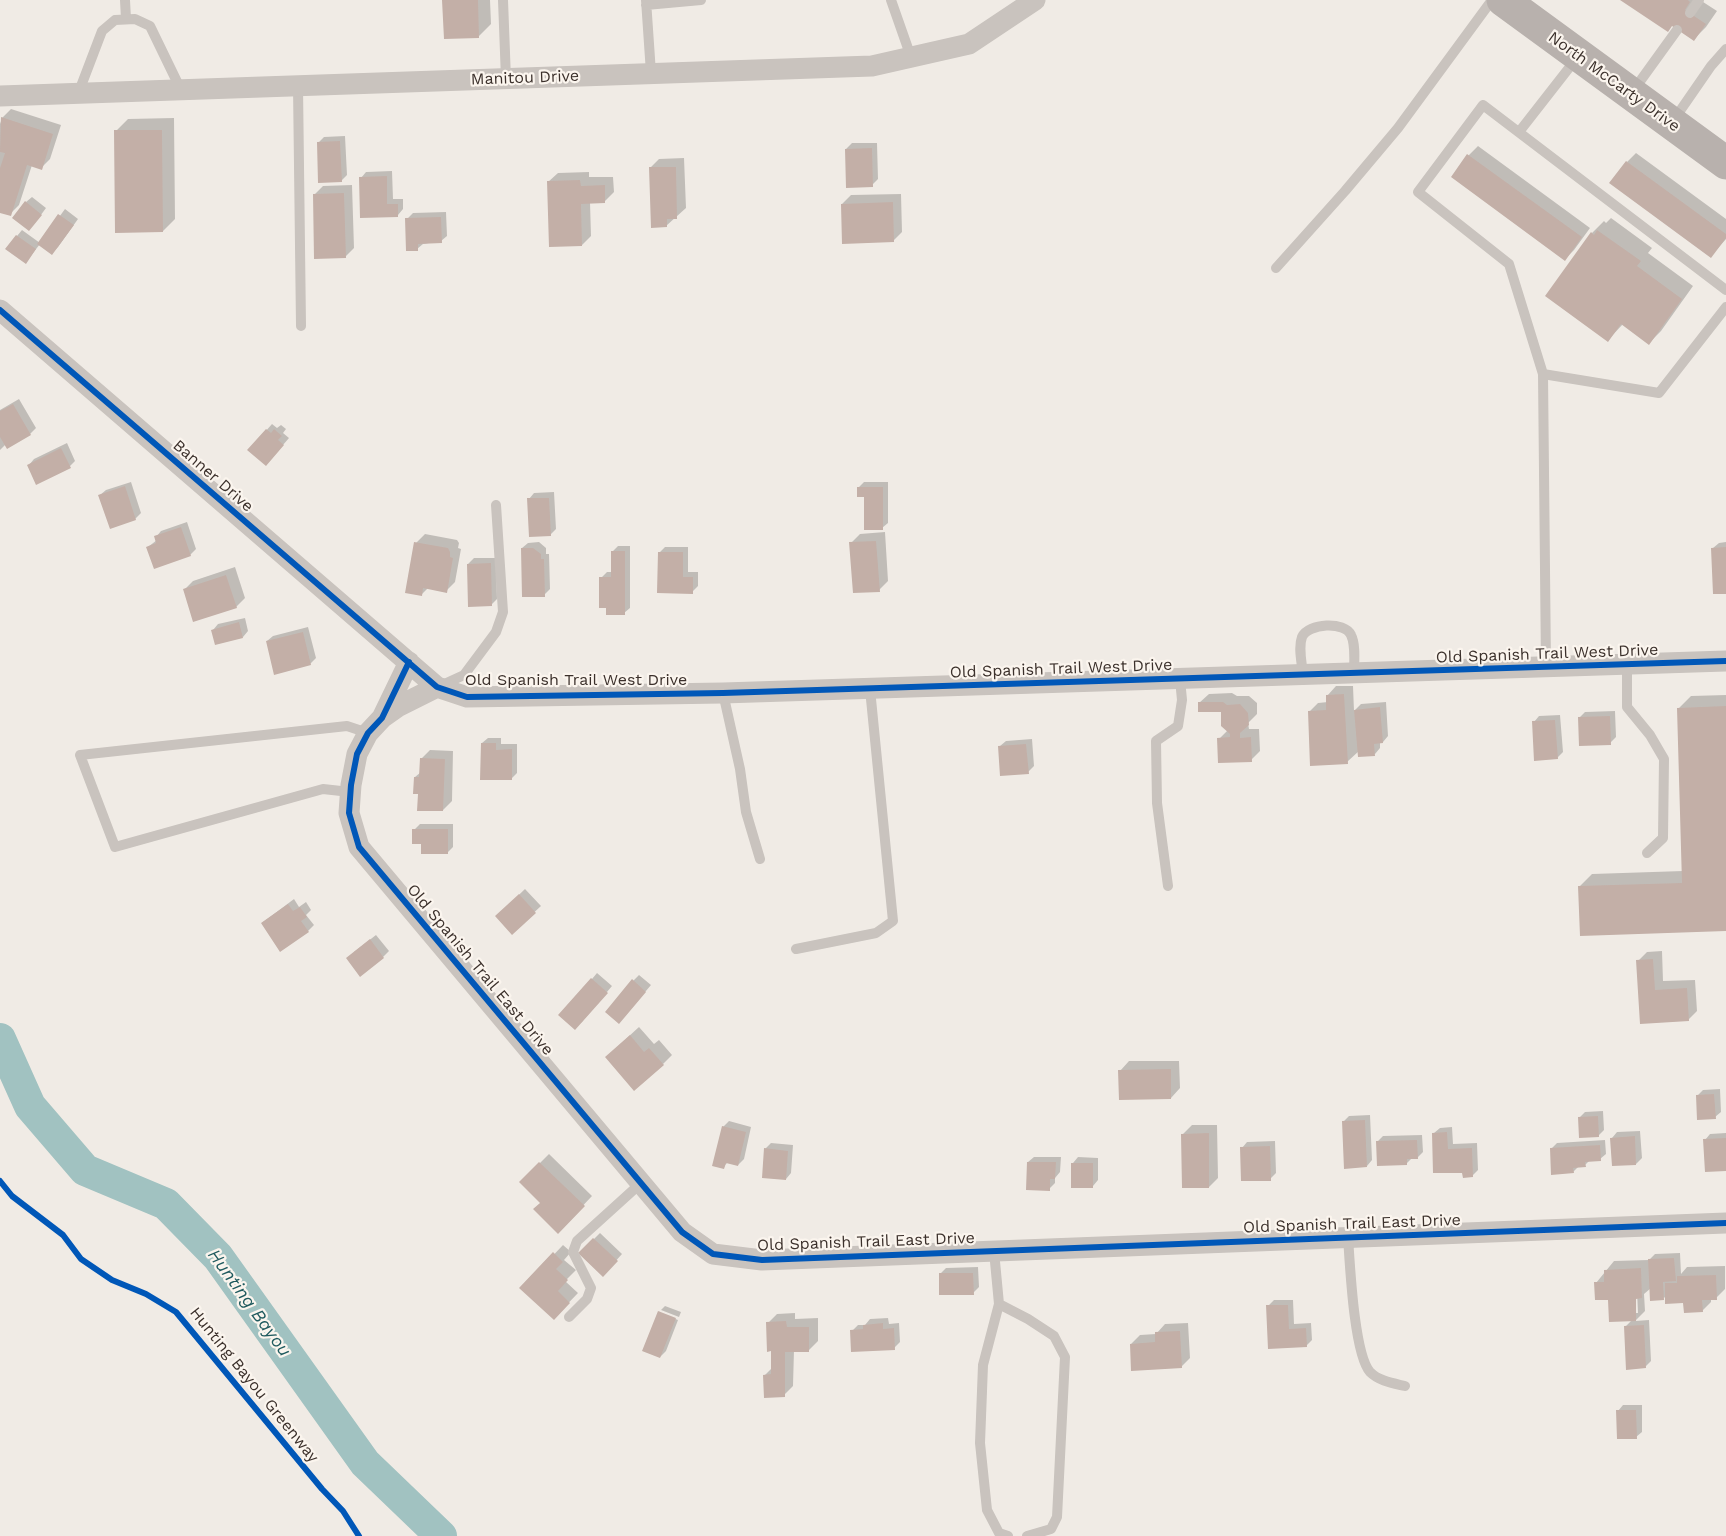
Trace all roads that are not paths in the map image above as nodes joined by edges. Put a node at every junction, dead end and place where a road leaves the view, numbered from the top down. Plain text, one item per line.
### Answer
1 (125, 0) edge
2 (503, 0) edge
3 (701, 0) edge
4 (891, 0) edge
5 (1035, 0) edge
6 (1492, 0) edge
7 (1503, 0) edge
8 (1699, 0) edge
9 (646, 2) edge
10 (1690, 13) dead end
11 (126, 19) junction
12 (1677, 30) dead end
13 (1726, 49) edge
14 (1579, 56) junction
15 (911, 57) junction
16 (651, 74) junction
17 (506, 79) junction
18 (298, 86) junction
19 (181, 90) junction
20 (1631, 93) junction
21 (78, 94) junction
22 (0, 96) edge
23 (1671, 123) junction
24 (1520, 132) junction
25 (1726, 163) edge
26 (1276, 268) dead end
27 (1726, 290) edge
28 (1726, 307) edge
29 (0, 310) edge
30 (301, 326) dead end
31 (1543, 374) junction
32 (496, 505) dead end
33 (1726, 661) edge
34 (409, 662) junction
35 (1627, 664) junction
36 (1546, 667) junction
37 (1354, 673) junction
38 (1303, 675) junction
39 (1180, 679) junction
40 (437, 687) junction
41 (870, 689) junction
42 (723, 693) junction
43 (375, 726) junction
44 (350, 792) junction
45 (1647, 853) dead end
46 (760, 859) dead end
47 (1168, 886) dead end
48 (796, 949) dead end
49 (641, 1183) junction
50 (1726, 1223) edge
51 (1348, 1238) junction
52 (994, 1251) junction
53 (999, 1304) junction
54 (569, 1317) dead end
55 (1405, 1386) dead end
56 (1008, 1536) edge
57 (1026, 1536) edge

1 - 11 lane
2 - 17 lane
3 - 9 lane
4 - 15 lane
5 - 15 street, Manitou Drive
6 - 26 lane
7 - 14 main road, North McCarty Drive
8 - 10 lane
9 - 16 lane
11 - 19 lane
11 - 21 lane
12 - 20 lane
13 - 23 lane
14 - 20 main road, North McCarty Drive
14 - 24 lane
15 - 16 street, Manitou Drive
16 - 17 street, Manitou Drive
17 - 18 street, Manitou Drive
18 - 19 street, Manitou Drive
18 - 30 lane
19 - 21 street, Manitou Drive
20 - 23 main road, North McCarty Drive
21 - 22 street, Manitou Drive
23 - 25 main road, North McCarty Drive
24 - 27 lane
24 - 31 lane
28 - 31 lane
29 - 34 street, Banner Drive
31 - 36 lane
32 - 40 lane
33 - 35 street, Old Spanish Trail West Drive
34 - 40 street, Old Spanish Trail West Drive
34 - 43 street, Old Spanish Trail East Drive
35 - 36 street, Old Spanish Trail West Drive
35 - 45 lane
36 - 37 street, Old Spanish Trail West Drive
37 - 38 street, Old Spanish Trail West Drive
37 - 38 lane
38 - 39 street, Old Spanish Trail West Drive
39 - 41 street, Old Spanish Trail West Drive
39 - 47 lane
40 - 42 street, Old Spanish Trail West Drive
40 - 43 street
41 - 42 street, Old Spanish Trail West Drive
41 - 48 lane
42 - 46 lane
43 - 44 street, Old Spanish Trail East Drive
43 - 44 lane
44 - 49 street, Old Spanish Trail East Drive
49 - 52 street, Old Spanish Trail East Drive
49 - 54 lane
50 - 51 street, Old Spanish Trail East Drive
51 - 52 street, Old Spanish Trail East Drive
51 - 55 lane
52 - 53 lane
53 - 56 lane
53 - 57 lane

